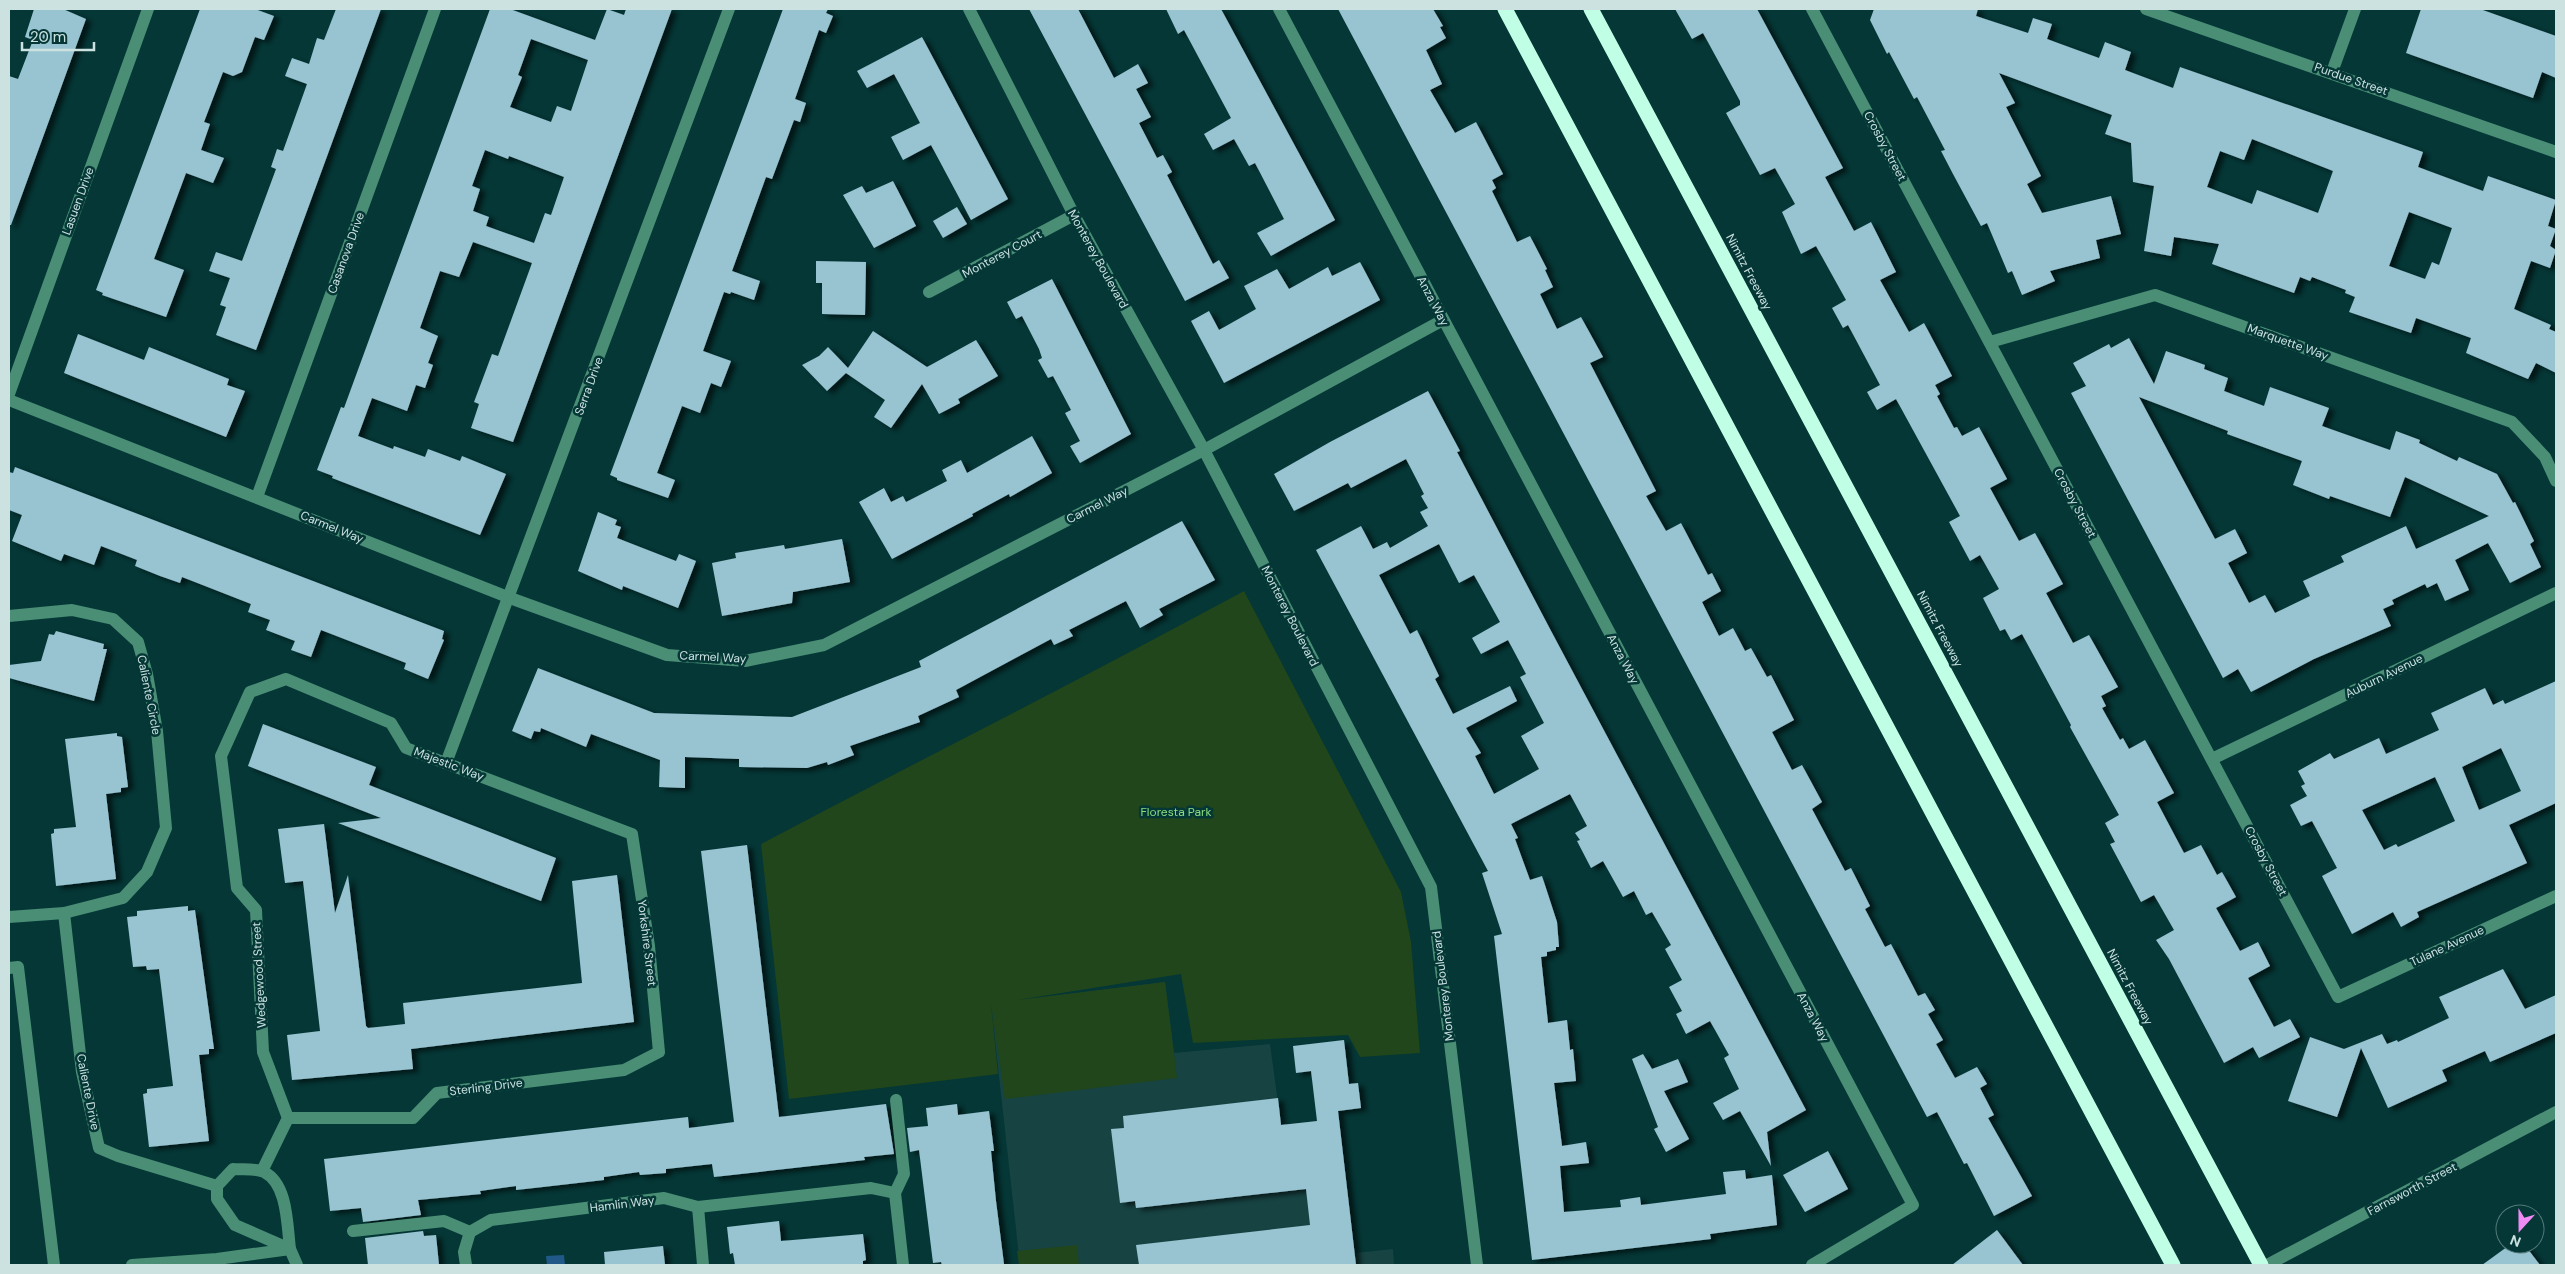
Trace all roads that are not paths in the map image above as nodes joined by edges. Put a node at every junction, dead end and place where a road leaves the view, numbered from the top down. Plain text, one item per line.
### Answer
1 (148, 9) edge
2 (435, 9) edge
3 (729, 9) edge
4 (968, 9) edge
5 (1279, 9) edge
6 (1506, 9) edge
7 (1590, 9) edge
8 (1812, 9) edge
9 (2146, 9) edge
10 (2355, 9) edge
11 (2332, 72) junction
12 (2556, 152) edge
13 (1074, 215) junction
14 (929, 292) dead end
15 (1443, 320) junction
16 (1990, 342) junction
17 (9, 394) edge
18 (9, 400) edge
19 (1204, 450) junction
20 (2556, 482) edge
21 (257, 497) junction
22 (2556, 593) edge
23 (510, 598) junction
24 (9, 616) edge
25 (250, 692) joint
26 (2212, 759) junction
27 (446, 763) junction
28 (632, 834) joint
29 (2556, 896) edge
30 (64, 913) junction
31 (9, 917) edge
32 (9, 968) edge
33 (2338, 997) joint
34 (659, 1052) joint
35 (896, 1100) dead end
36 (2556, 1112) edge
37 (288, 1118) junction
38 (262, 1171) junction
39 (217, 1186) junction
40 (895, 1193) junction
41 (698, 1207) junction
42 (353, 1231) dead end
43 (470, 1232) junction
44 (290, 1249) junction
45 (217, 1262) edge
46 (54, 1265) edge
47 (132, 1265) edge
48 (298, 1265) edge
49 (466, 1265) edge
50 (703, 1265) edge
51 (903, 1265) edge
52 (1477, 1265) edge
53 (1812, 1265) edge
54 (2173, 1265) edge
55 (2261, 1265) edge
56 (2267, 1265) edge

1 - 17 street, Lasuen Drive
2 - 21 street, Casanova Drive
3 - 23 street, Serra Drive
4 - 13 street, Monterey Boulevard
5 - 15 street, Anza Way
6 - 54 highway
7 - 55 highway, Nimitz Freeway
8 - 16 street, Crosby Street
9 - 11 street, Purdue Street
10 - 11 street
11 - 12 street, Purdue Street
13 - 14 street, Monterey Court
13 - 19 street, Monterey Boulevard
15 - 19 street, Carmel Way
15 - 53 street, Anza Way
16 - 20 street, Marquette Way
16 - 26 street, Crosby Street
18 - 21 street, Carmel Way
19 - 23 street, Carmel Way
19 - 52 street, Monterey Boulevard
21 - 23 street, Carmel Way
22 - 26 street, Auburn Avenue
23 - 27 street, Serra Drive
24 - 30 street, Caliente Circle
25 - 27 street, Majestic Way
25 - 37 street, Wedgewood Street
26 - 33 street, Crosby Street
27 - 28 street, Majestic Way
28 - 34 street, Yorkshire Street
29 - 33 street, Tulane Avenue
30 - 31 street
30 - 39 street, Caliente Drive
32 - 46 street
34 - 37 street, Sterling Drive
35 - 40 street
36 - 56 street, Farnsworth Street
37 - 38 street
38 - 39 street
38 - 44 street
39 - 44 street
40 - 41 street, Hamlin Way
40 - 51 street
41 - 43 street, Hamlin Way
41 - 50 street
42 - 43 street
43 - 49 street
44 - 45 street
44 - 48 street
45 - 47 street

